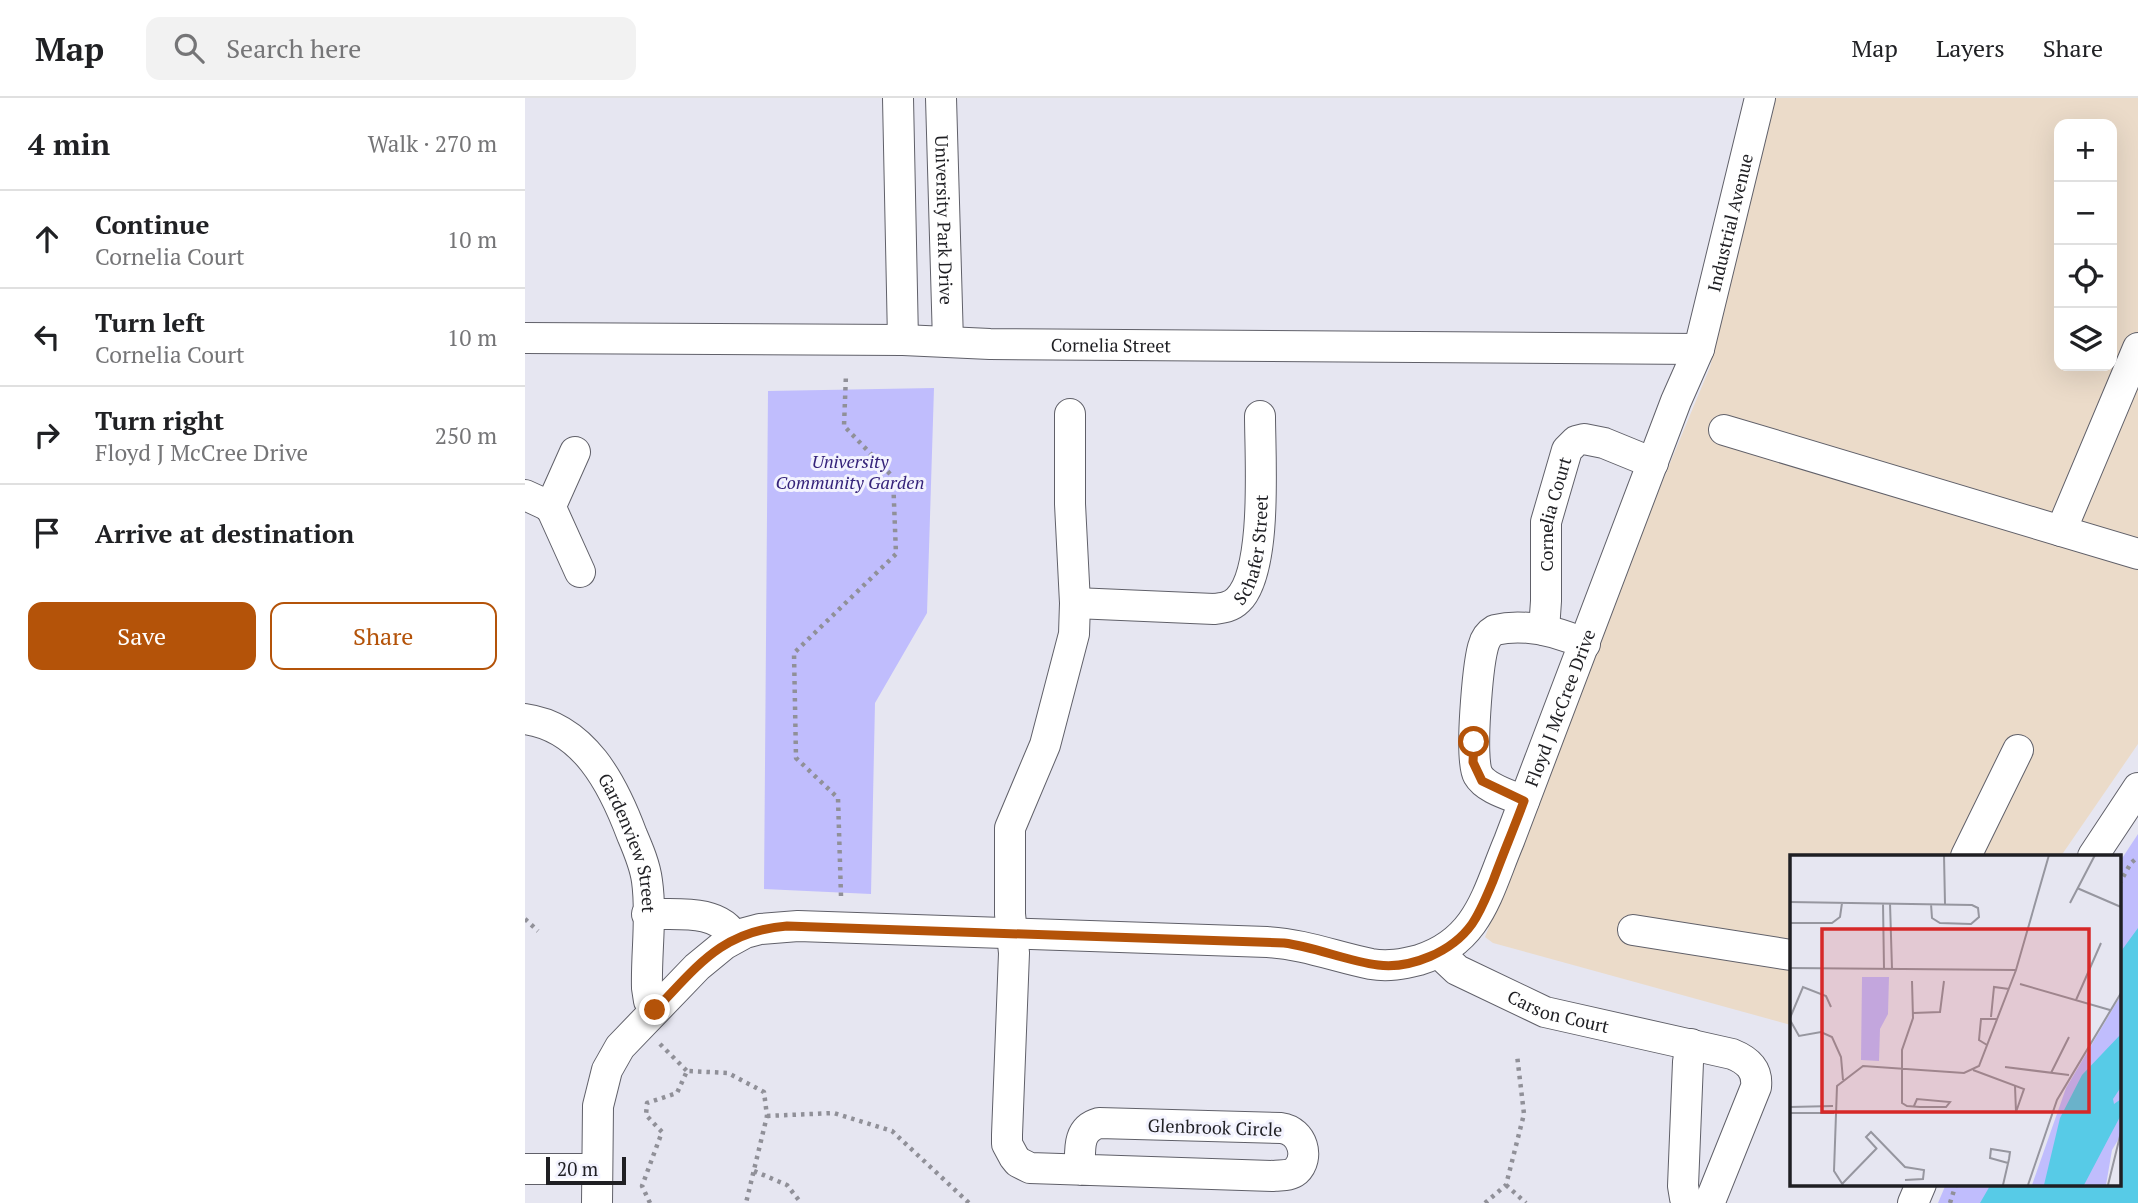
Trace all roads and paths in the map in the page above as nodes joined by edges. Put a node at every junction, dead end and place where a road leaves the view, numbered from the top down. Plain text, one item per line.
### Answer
1 (898, 98) edge
2 (941, 98) edge
3 (1761, 98) edge
4 (525, 338) edge
5 (903, 340) junction
6 (948, 342) junction
7 (2138, 348) edge
8 (1699, 349) junction
9 (846, 374) dead end
10 (1070, 414) dead end
11 (1260, 416) dead end
12 (1724, 430) dead end
13 (575, 452) dead end
14 (1653, 463) junction
15 (544, 508) edge
16 (2061, 531) junction
17 (2138, 554) edge
18 (580, 572) dead end
19 (1075, 603) junction
20 (1544, 630) junction
21 (1585, 644) junction
22 (525, 719) edge
23 (2018, 750) dead end
24 (2138, 788) edge
25 (1524, 801) junction
26 (1966, 855) edge
27 (2094, 855) edge
28 (2138, 857) edge
29 (2121, 880) edge
30 (841, 896) dead end
31 (647, 914) junction
32 (525, 919) edge
33 (1633, 930) dead end
34 (538, 931) dead end
35 (1012, 932) junction
36 (734, 938) junction
37 (1439, 953) junction
38 (1790, 955) edge
39 (655, 1010) junction
40 (659, 1044) dead end
41 (1691, 1044) junction
42 (1517, 1055) dead end
43 (687, 1070) junction
44 (767, 1116) junction
45 (596, 1169) junction
46 (525, 1170) edge
47 (1080, 1170) junction
48 (754, 1171) junction
49 (1506, 1185) junction
50 (1920, 1186) edge
51 (1955, 1186) edge
52 (597, 1203) edge
53 (649, 1203) edge
54 (746, 1203) edge
55 (801, 1203) edge
56 (969, 1203) edge
57 (1485, 1203) edge
58 (1526, 1203) edge
59 (1691, 1203) edge
60 (1707, 1203) edge
61 (1913, 1203) edge
62 (1950, 1203) edge

1 - 5 street
2 - 6 street, University Park Drive
3 - 8 street, Industrial Avenue
4 - 5 street, Cornelia Street
5 - 6 street, Cornelia Street
6 - 8 street, Cornelia Street
7 - 16 street
8 - 14 street, Floyd J McCree Drive
9 - 30 path
10 - 19 street
11 - 19 street, Schafer Street
12 - 16 street
13 - 15 street
14 - 20 street, Cornelia Court
14 - 21 street, Floyd J McCree Drive
15 - 18 street
16 - 17 street
19 - 35 street
20 - 21 street
20 - 25 street
21 - 25 street, Floyd J McCree Drive
22 - 31 street, Gardenview Street
23 - 26 street
24 - 27 street
25 - 37 street, Floyd J McCree Drive
28 - 29 path
31 - 36 street
31 - 39 street, Gardenview Street
32 - 34 path
33 - 38 street
35 - 36 street, Floyd J McCree Drive
35 - 37 street, Floyd J McCree Drive
35 - 47 street, Glenbrook Circle
36 - 39 street, Floyd J McCree Drive
37 - 41 street, Carson Court
39 - 45 street, Floyd J McCree Drive
40 - 43 path
41 - 59 street
41 - 60 street, Carson Court
42 - 49 path
43 - 44 path
43 - 53 path
44 - 48 path
44 - 56 path
45 - 46 street
45 - 52 street, Floyd J McCree Drive
47 - 47 street, Glenbrook Circle
48 - 54 path
48 - 55 path
49 - 57 path
49 - 58 path
50 - 61 street
51 - 62 path

